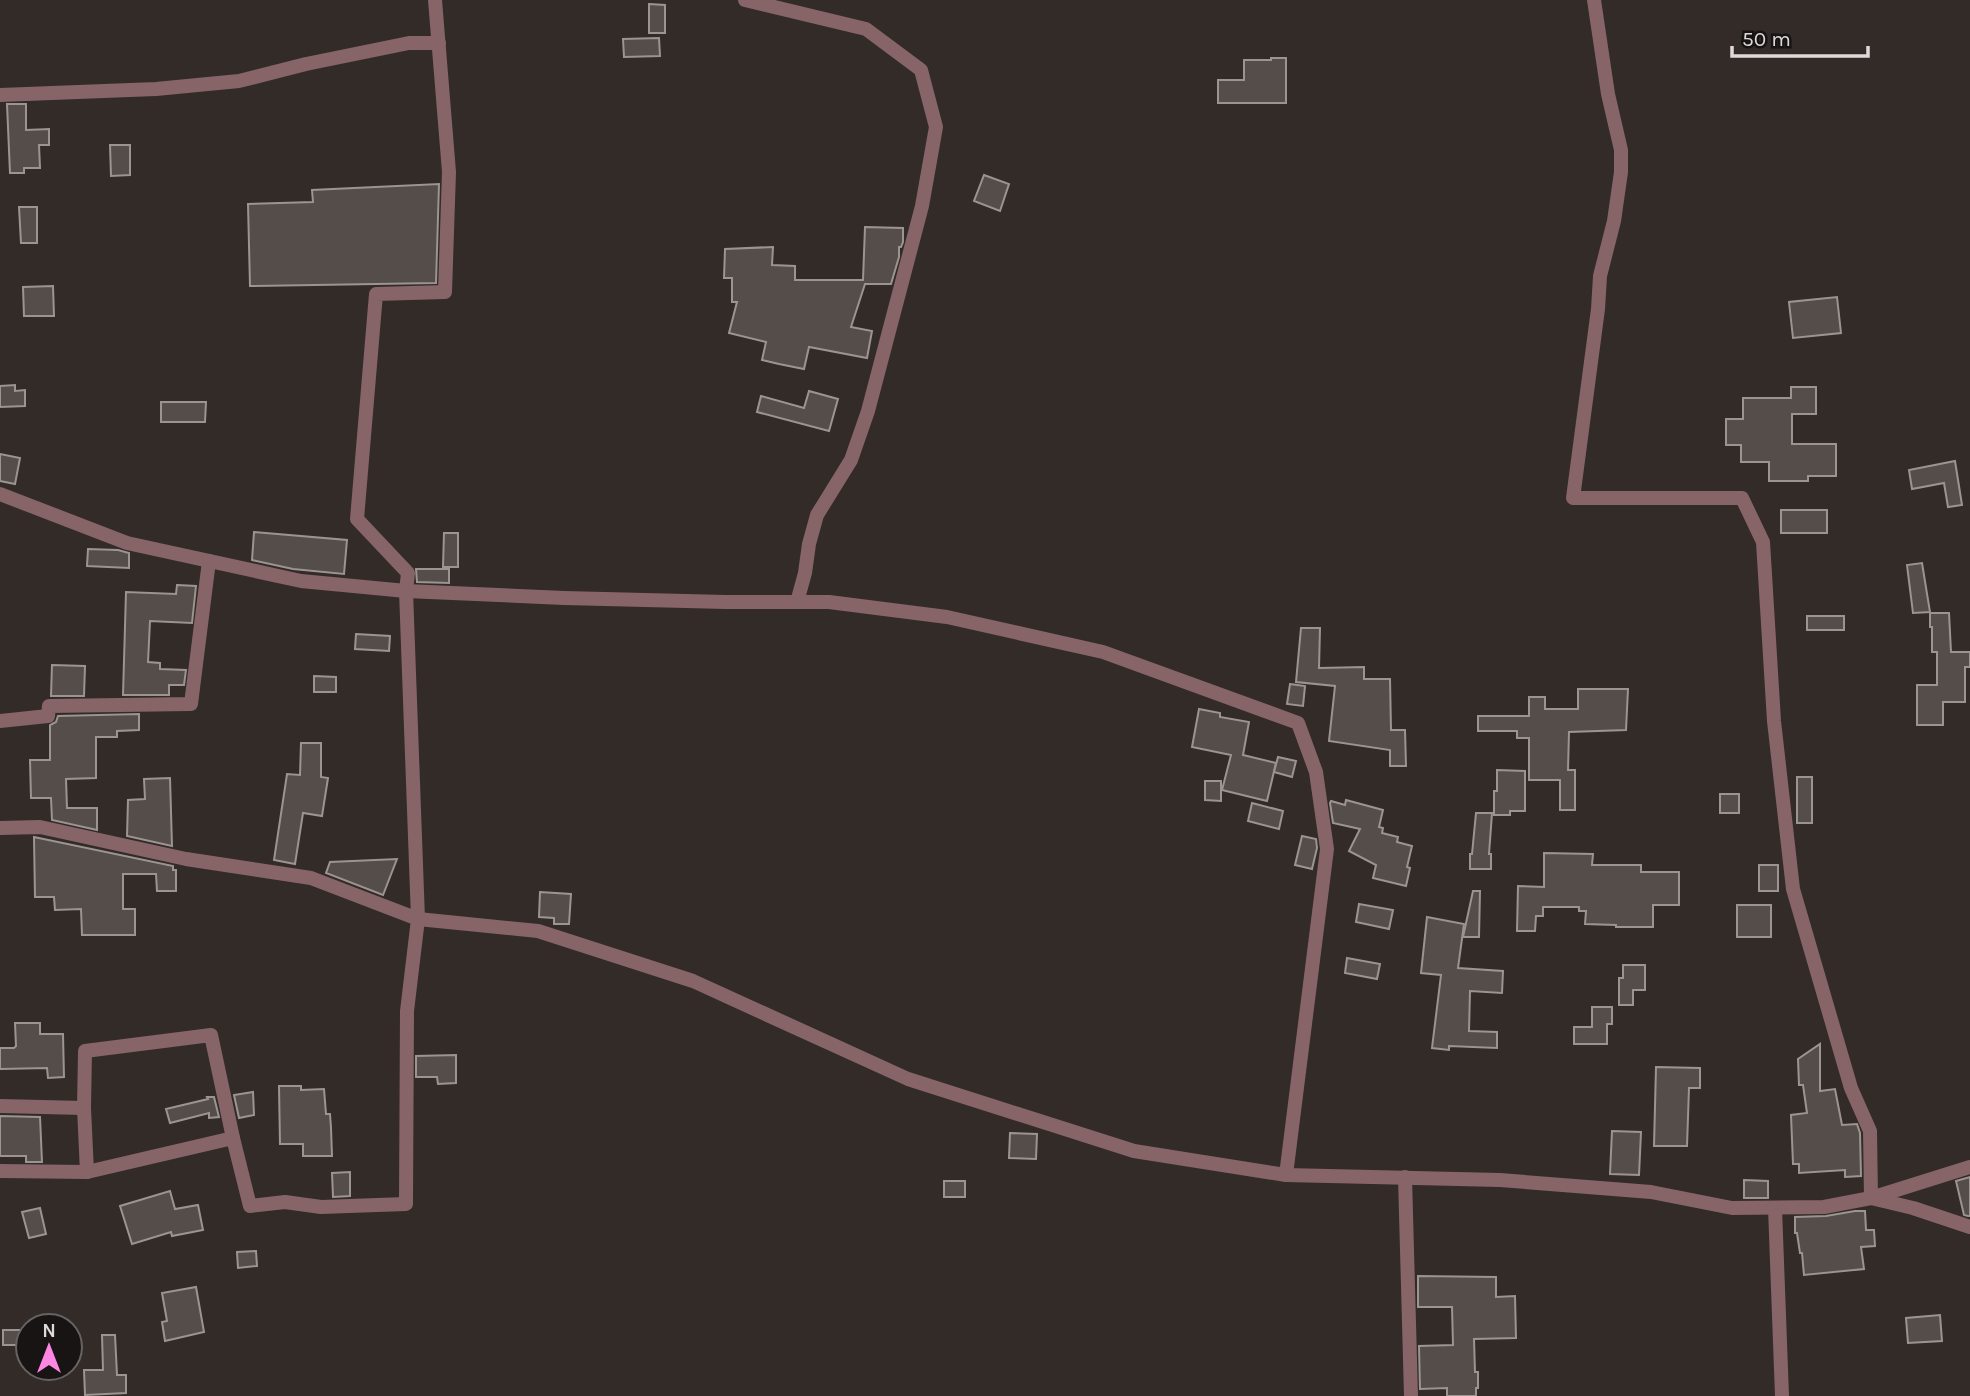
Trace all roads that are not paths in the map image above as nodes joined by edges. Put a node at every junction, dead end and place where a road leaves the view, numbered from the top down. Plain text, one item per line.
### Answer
1 (435, 0) edge
2 (745, 0) edge
3 (1594, 0) edge
4 (439, 43) junction
5 (0, 95) edge
6 (0, 494) edge
7 (209, 561) junction
8 (406, 591) junction
9 (797, 602) junction
10 (0, 721) edge
11 (0, 828) edge
12 (418, 919) junction
13 (0, 1106) edge
14 (84, 1108) junction
15 (233, 1138) junction
16 (1970, 1167) edge
17 (0, 1171) edge
18 (87, 1172) junction
19 (1286, 1175) junction
20 (1405, 1177) junction
21 (1871, 1198) junction
22 (1775, 1208) junction
23 (1970, 1227) edge
24 (1412, 1396) edge
25 (1782, 1396) edge

1 - 4 street
2 - 9 street
3 - 21 street
4 - 5 street
4 - 8 street
6 - 7 street
7 - 8 street
7 - 10 street
8 - 9 street
8 - 12 street
9 - 19 street
11 - 12 street
12 - 15 street
12 - 19 street
13 - 14 street
14 - 15 street
14 - 18 street
15 - 18 street
16 - 21 street
17 - 18 street
19 - 20 street
20 - 22 street
20 - 24 street
21 - 22 street
21 - 23 street
22 - 25 street

